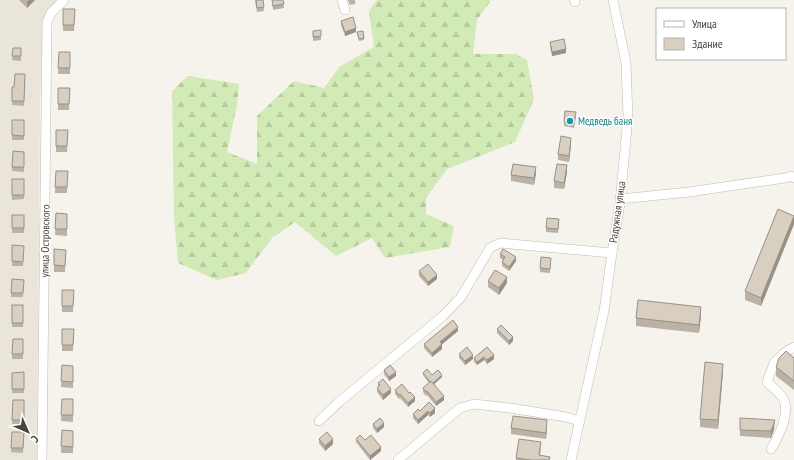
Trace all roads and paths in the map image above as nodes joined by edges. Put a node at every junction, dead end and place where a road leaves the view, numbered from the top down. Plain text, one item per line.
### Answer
1 (64, 0) edge
2 (342, 0) edge
3 (613, 0) edge
4 (345, 10) dead end
5 (794, 178) edge
6 (620, 199) junction
7 (612, 253) junction
8 (794, 347) edge
9 (319, 421) dead end
10 (579, 421) junction
11 (771, 449) dead end
12 (42, 460) edge
13 (398, 460) edge
14 (570, 460) edge

1 - 12 street, улица Островского
2 - 4 street
3 - 6 street, Радужная улица
5 - 6 street
6 - 7 street, Радужная улица
7 - 9 street
7 - 10 street, Радужная улица
8 - 11 street
10 - 13 street
10 - 14 street, Радужная улица

